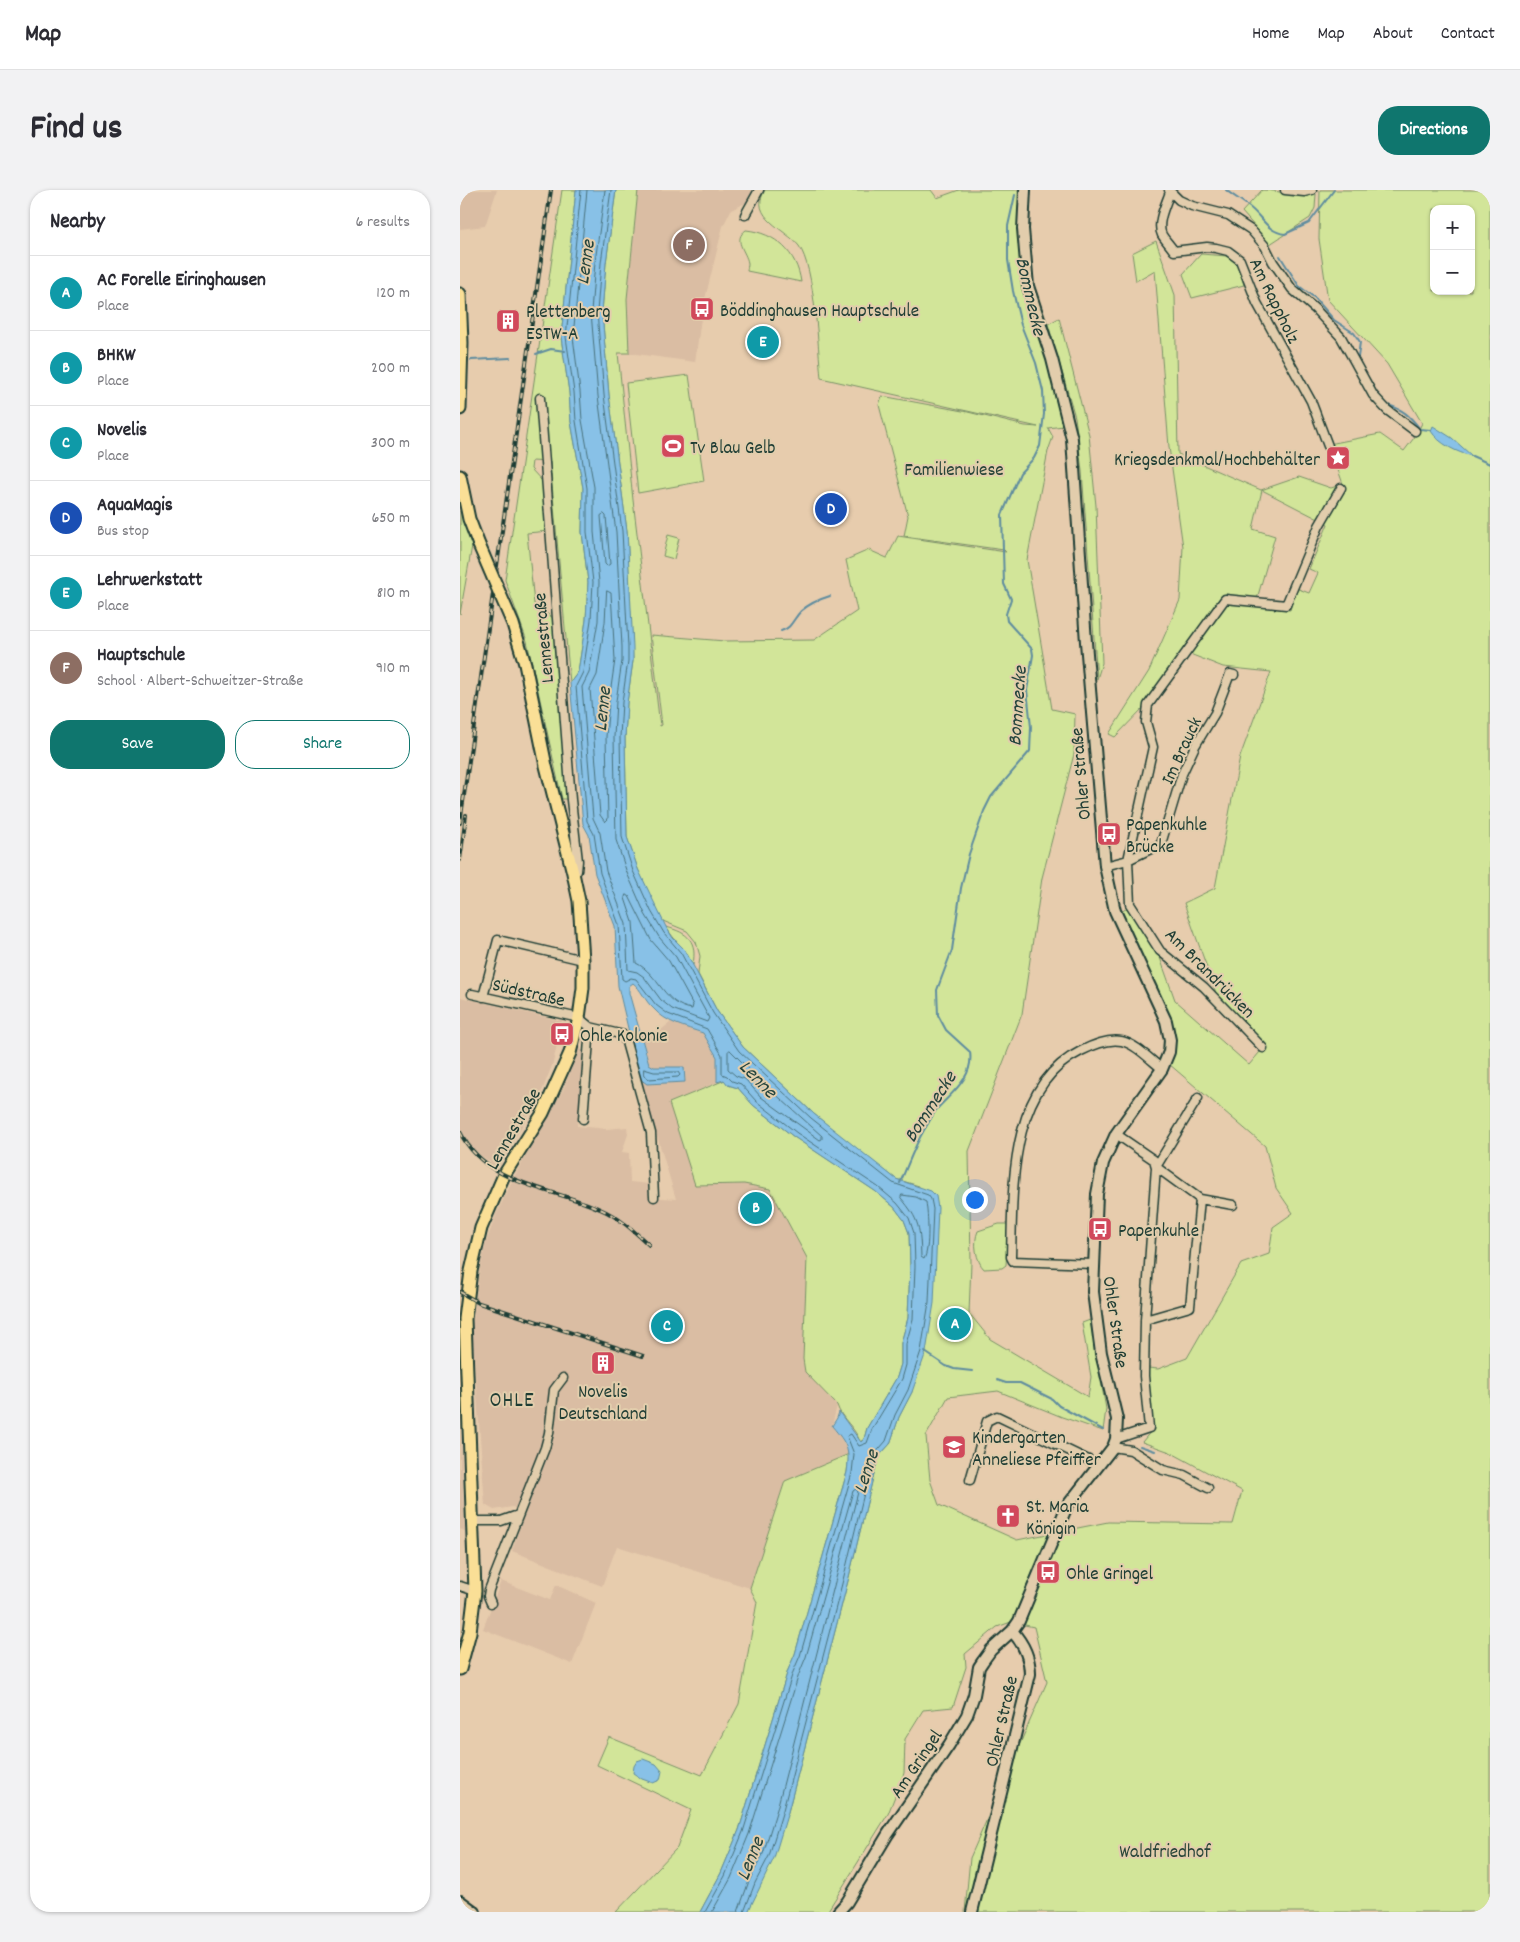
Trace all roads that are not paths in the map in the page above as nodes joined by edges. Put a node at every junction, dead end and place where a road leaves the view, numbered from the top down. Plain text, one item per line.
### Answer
1 (759, 190) edge
2 (1025, 190) edge
3 (1285, 190) edge
4 (1312, 190) edge
5 (1170, 191) edge
6 (745, 215) dead end
7 (460, 294) edge
8 (540, 398) dead end
9 (460, 408) edge
10 (1415, 432) dead end
11 (1328, 446) dead end
12 (460, 476) edge
13 (1341, 488) dead end
14 (1234, 675) dead end
15 (1128, 860) junction
16 (1105, 866) junction
17 (573, 873) junction
18 (583, 960) junction
19 (472, 994) dead end
20 (483, 997) junction
21 (579, 1018) junction
22 (590, 1027) junction
23 (1264, 1048) dead end
24 (1162, 1069) junction
25 (1198, 1098) dead end
26 (583, 1119) dead end
27 (1116, 1134) junction
28 (1156, 1167) junction
29 (654, 1197) dead end
30 (1200, 1199) junction
31 (1233, 1205) dead end
32 (1093, 1264) junction
33 (463, 1304) edge
34 (1145, 1320) junction
35 (563, 1378) dead end
36 (1114, 1443) junction
37 (1099, 1465) junction
38 (970, 1480) dead end
39 (1208, 1488) dead end
40 (518, 1515) junction
41 (474, 1521) junction
42 (460, 1586) edge
43 (475, 1591) junction
44 (490, 1603) dead end
45 (1012, 1631) junction
46 (460, 1669) edge
47 (460, 1901) edge
48 (475, 1912) edge
49 (838, 1912) edge
50 (972, 1912) edge

1 - 6 street
2 - 16 street, Ohler Straße
3 - 4 street
5 - 10 street
5 - 11 street, Am Rappholz
7 - 9 main road
8 - 17 street, Lennestraße
12 - 17 main road, Lennestraße, bridge
13 - 15 street, Am Brandrücken
14 - 15 street, Im Brauck
15 - 16 street, Im Brauck
15 - 23 street, Am Brandrücken
16 - 24 street, Ohler Straße
17 - 18 main road, Lennestraße
18 - 20 street
18 - 21 main road, Lennestraße
19 - 20 street, Südstraße
20 - 21 street, Südstraße
21 - 22 street
21 - 33 main road, Lennestraße
22 - 26 street
22 - 29 street
24 - 27 street, Ohler Straße
24 - 32 street
25 - 28 street
27 - 28 street
27 - 32 street, Ohler Straße
28 - 30 street
28 - 34 street
30 - 31 street
30 - 34 street
32 - 36 street, Ohler Straße
33 - 41 main road, Lennestraße
34 - 36 street
35 - 40 street
36 - 37 street
36 - 39 street
37 - 38 street
37 - 45 street
40 - 41 street
40 - 44 street
41 - 43 main road, Lennestraße
42 - 43 street
43 - 46 main road, Lennestraße
45 - 49 street, Am Gringel
45 - 50 street, Ohler Straße
47 - 48 street

